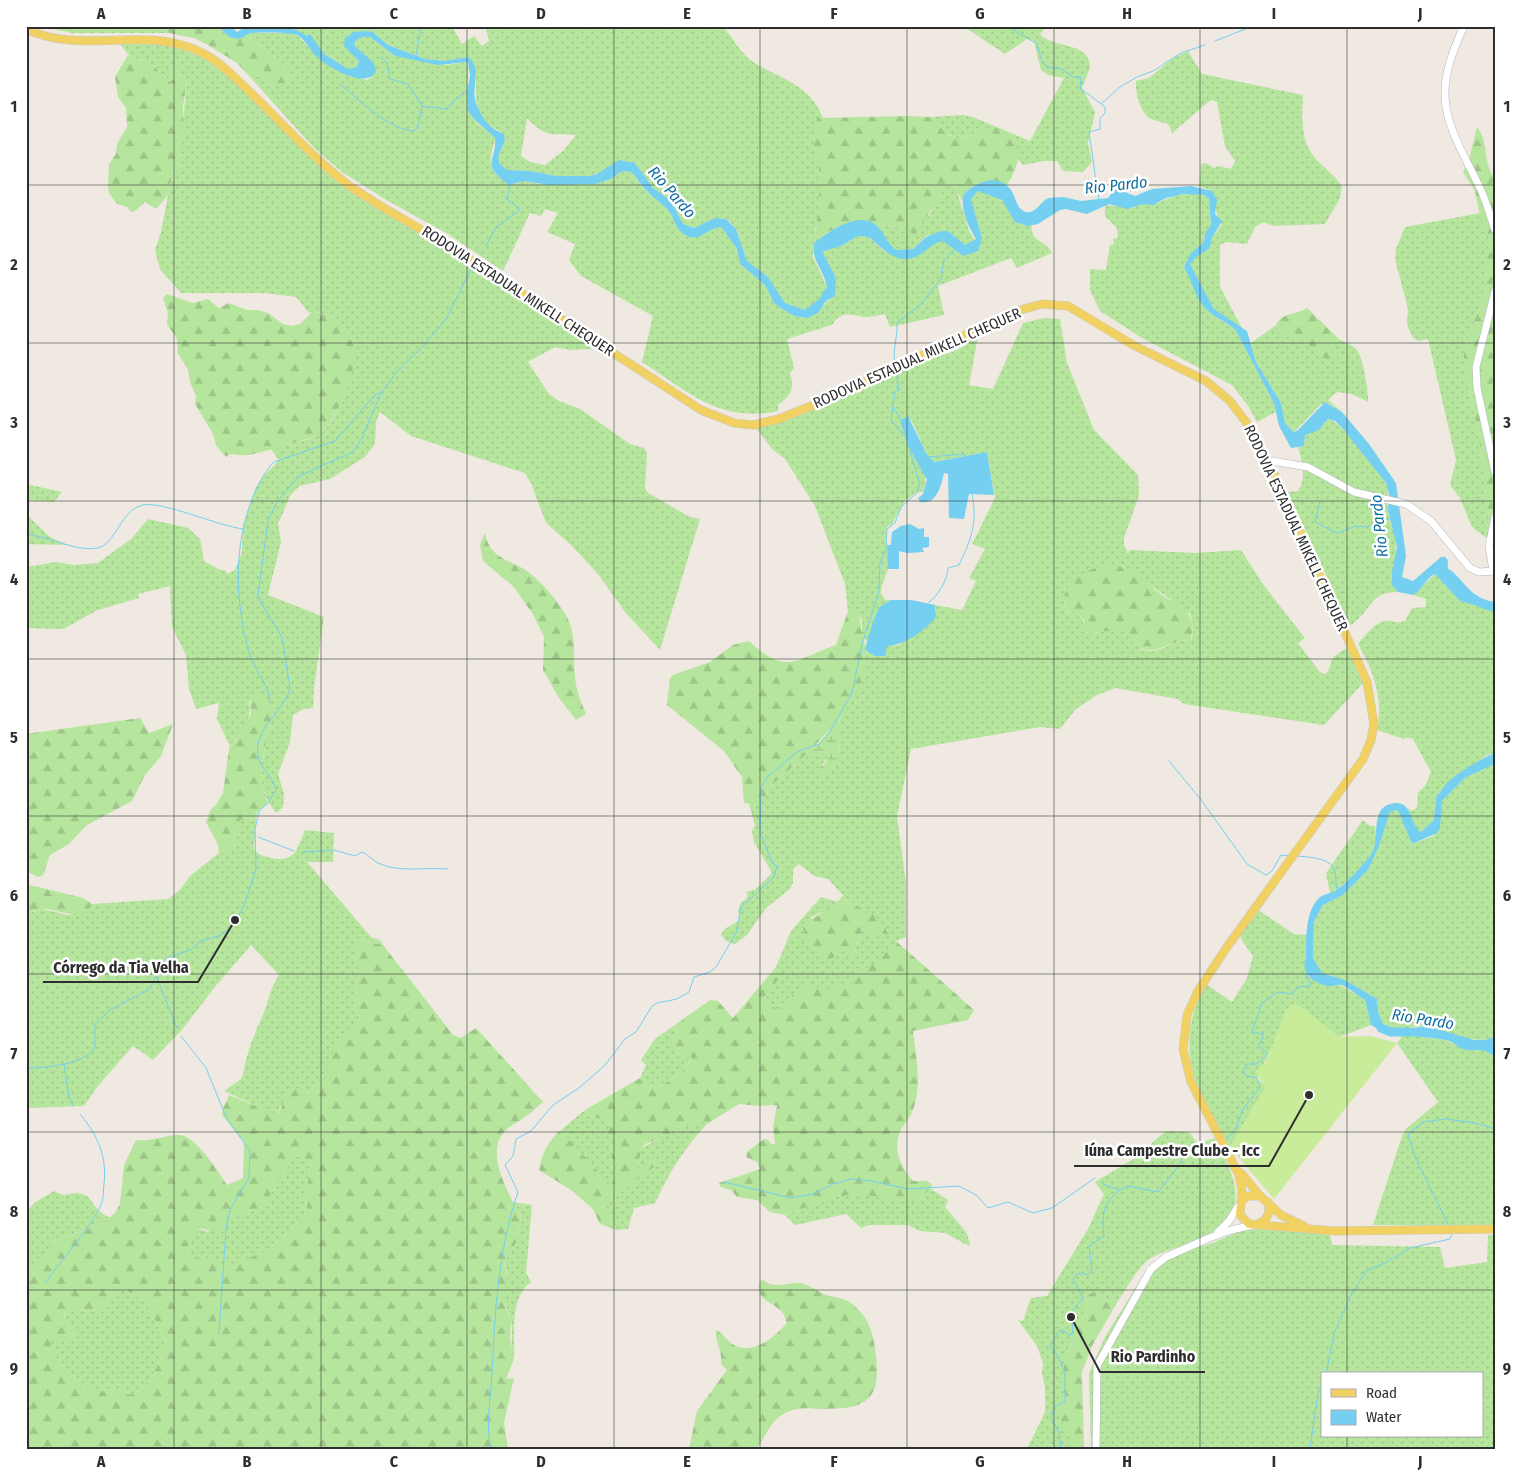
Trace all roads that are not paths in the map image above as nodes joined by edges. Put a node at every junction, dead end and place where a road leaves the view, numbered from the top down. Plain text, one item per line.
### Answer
1 (1464, 26) edge
2 (26, 29) edge
3 (1495, 230) edge
4 (1495, 291) edge
5 (1266, 460) junction
6 (1495, 472) edge
7 (1495, 518) edge
8 (1494, 571) edge
9 (1236, 1168) junction
10 (1260, 1196) junction
11 (1268, 1202) junction
12 (1240, 1203) junction
13 (1256, 1224) junction
14 (1307, 1227) junction
15 (1495, 1229) edge
16 (1209, 1238) junction
17 (1096, 1449) edge

1 - 3 street
2 - 5 main road, RODOVIA ESTADUAL MIKELL CHEQUER
4 - 6 street
5 - 8 street
5 - 9 main road, RODOVIA ESTADUAL MIKELL CHEQUER
7 - 8 street
9 - 10 main road
9 - 12 main road
10 - 11 main road
10 - 12 main road
11 - 13 main road
11 - 14 main road
12 - 13 main road
12 - 16 street
13 - 14 main road
13 - 16 street
14 - 15 main road
16 - 17 street

